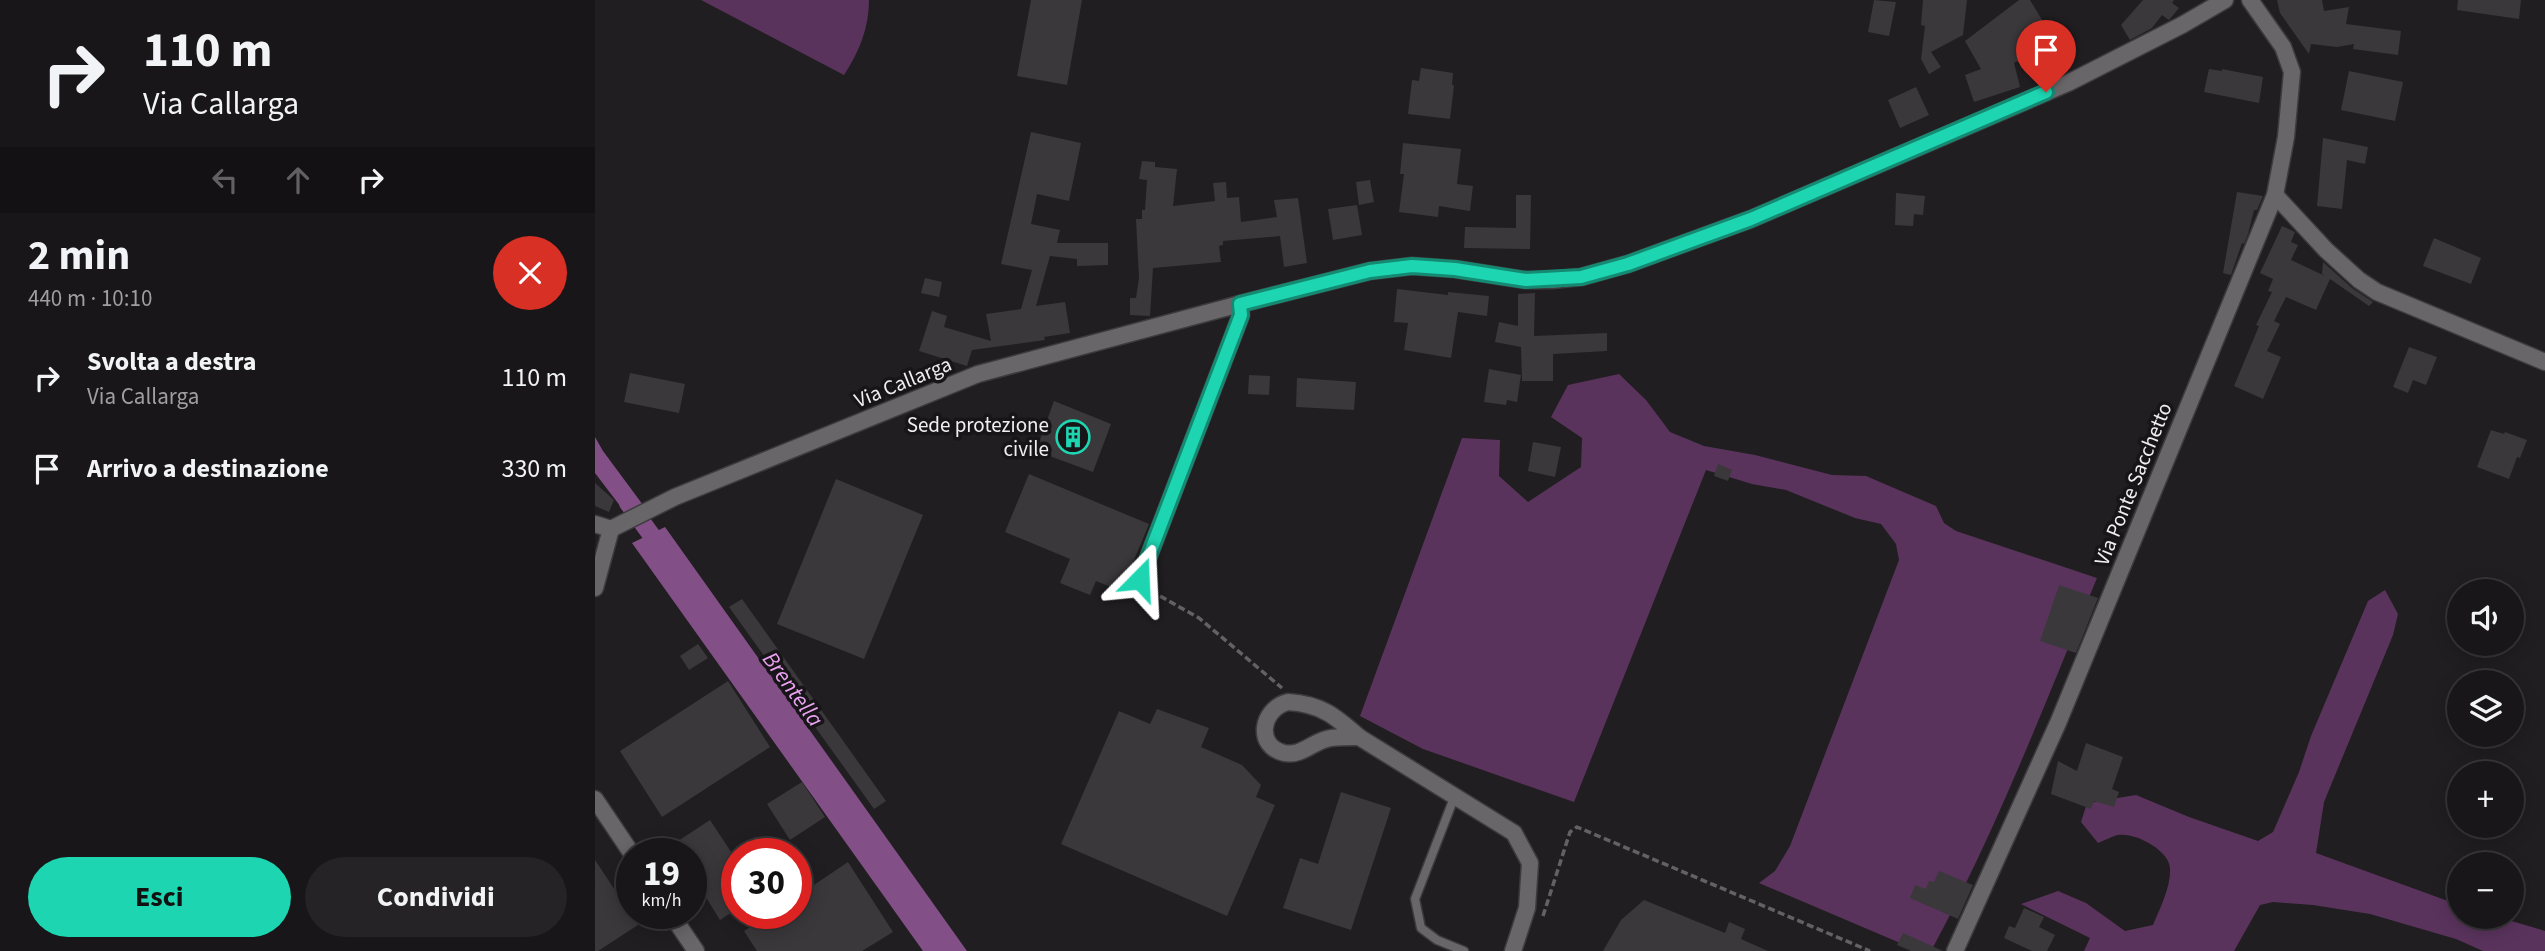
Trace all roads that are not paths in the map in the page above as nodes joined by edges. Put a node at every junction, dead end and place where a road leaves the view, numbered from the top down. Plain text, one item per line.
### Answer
1 (2225, 0) edge
2 (2250, 0) edge
3 (2261, 0) edge
4 (2204, 6) edge
5 (2268, 23) junction
6 (2275, 195) junction
7 (1240, 304) junction
8 (2545, 362) edge
9 (603, 527) edge
10 (1140, 579) road end
11 (595, 588) edge
12 (1359, 737) junction
13 (1454, 798) junction
14 (595, 799) edge
15 (621, 838) edge
16 (681, 929) edge
17 (696, 951) edge
18 (1464, 951) edge
19 (1513, 951) edge
20 (1955, 951) edge

1 - 4 street, Via Callarga
2 - 5 street, Via Ponte Sacchetto
3 - 5 street, Via Ponte Sacchetto
4 - 7 street, Via Callarga
5 - 6 street, Via Ponte Sacchetto
6 - 8 street
6 - 20 street, Via Ponte Sacchetto
7 - 9 street, Via Callarga
7 - 10 street
9 - 11 street
12 - 12 street
12 - 13 street
13 - 18 lane
13 - 19 street
14 - 15 street
16 - 17 street

